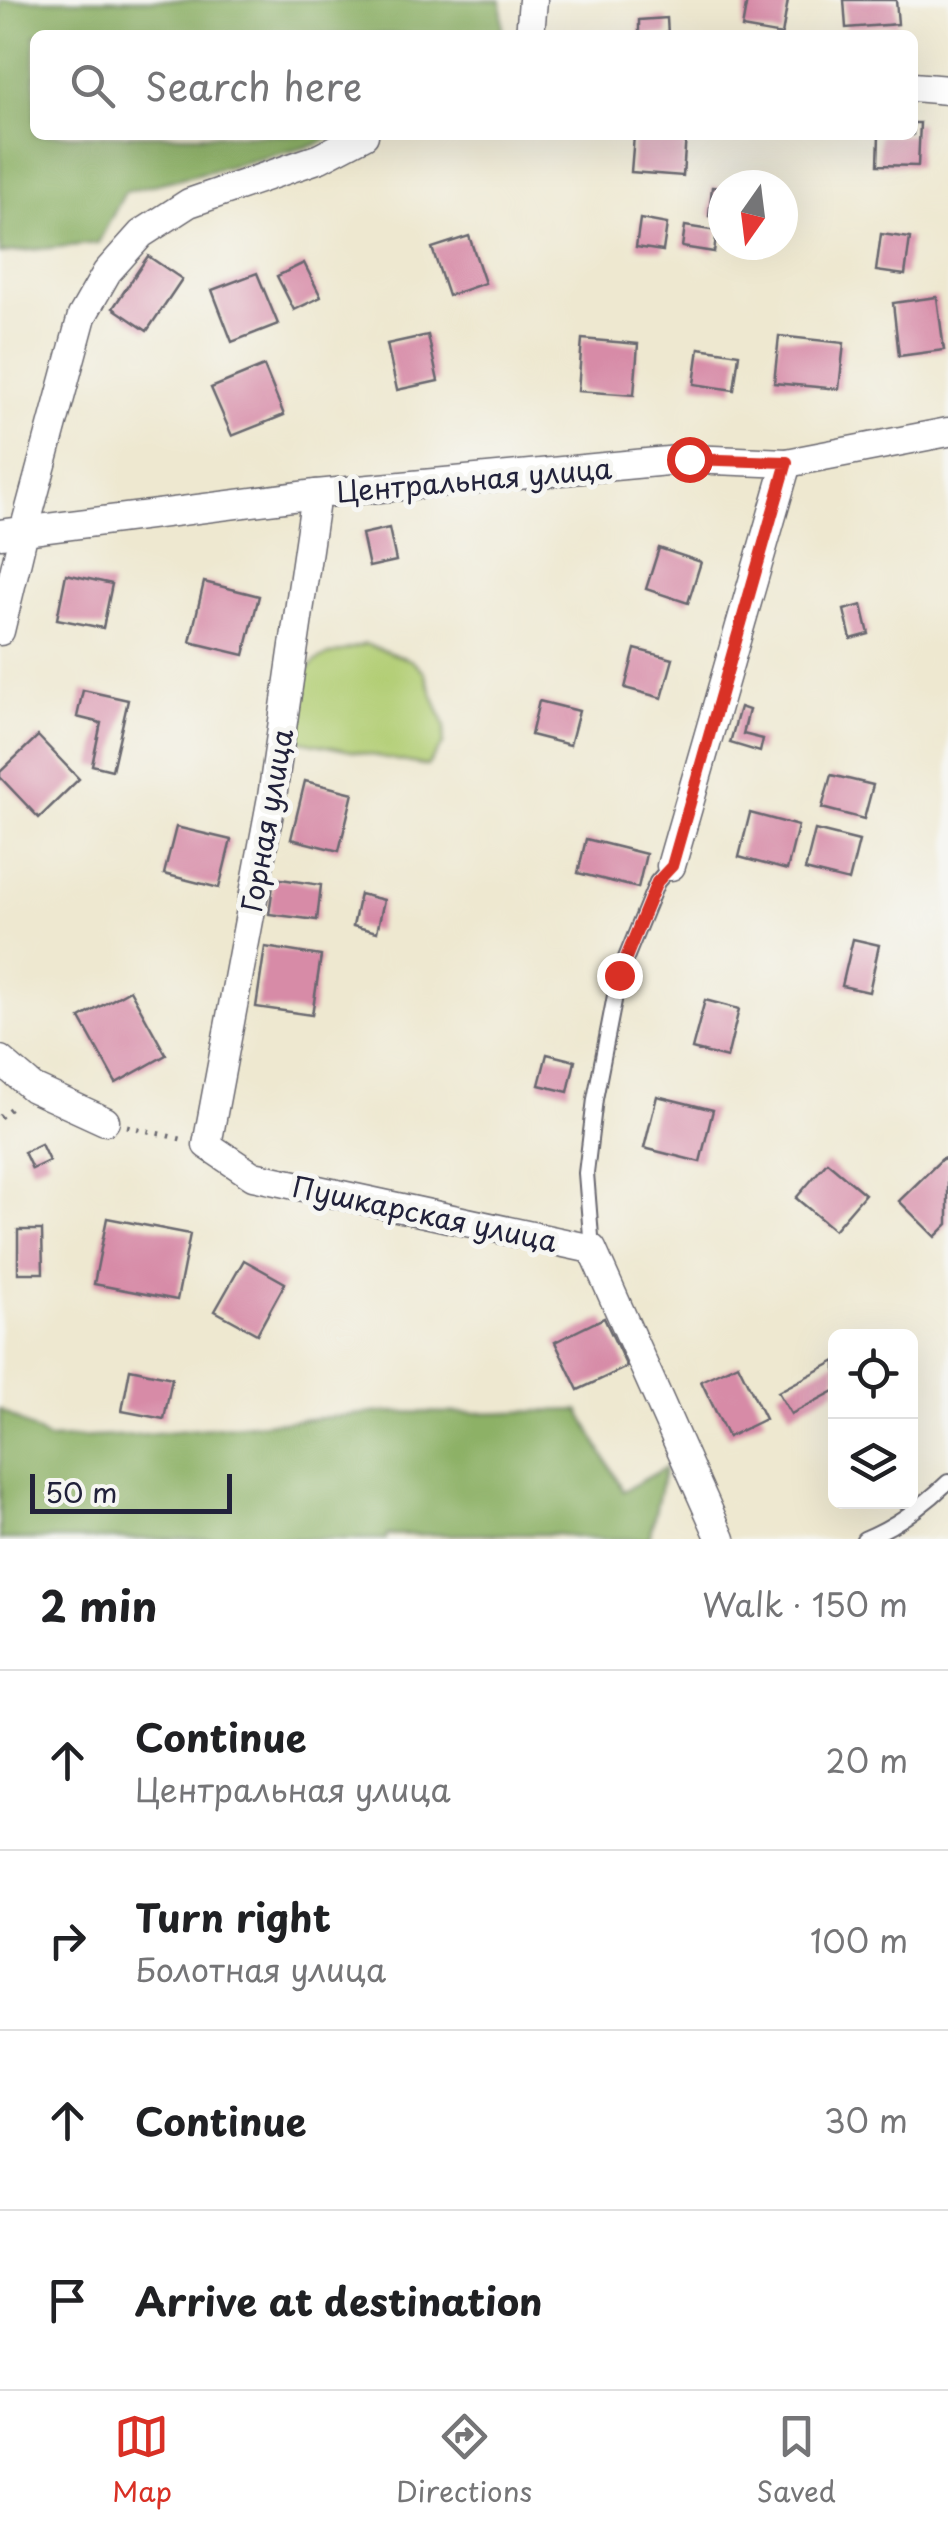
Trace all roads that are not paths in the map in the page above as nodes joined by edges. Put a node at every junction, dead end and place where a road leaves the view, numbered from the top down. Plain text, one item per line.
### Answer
1 (533, 0) edge
2 (530, 30) edge
3 (918, 87) edge
4 (948, 90) edge
5 (354, 140) edge
6 (948, 432) edge
7 (787, 462) junction
8 (316, 494) junction
9 (12, 533) edge
10 (0, 631) edge
11 (672, 866) joint
12 (0, 1060) edge
13 (105, 1121) road end
14 (207, 1145) joint
15 (592, 1249) junction
16 (948, 1482) edge
17 (718, 1531) edge
18 (864, 1539) edge

1 - 2 street
3 - 4 street
5 - 9 street
6 - 7 street, Центральная улица
7 - 8 street, Центральная улица
7 - 11 street
8 - 9 street, Центральная улица
8 - 14 street, Горная улица
9 - 10 street
11 - 15 lane
12 - 13 street
14 - 15 street, Пушкарская улица
15 - 17 street, Пушкарская улица
16 - 18 lane

